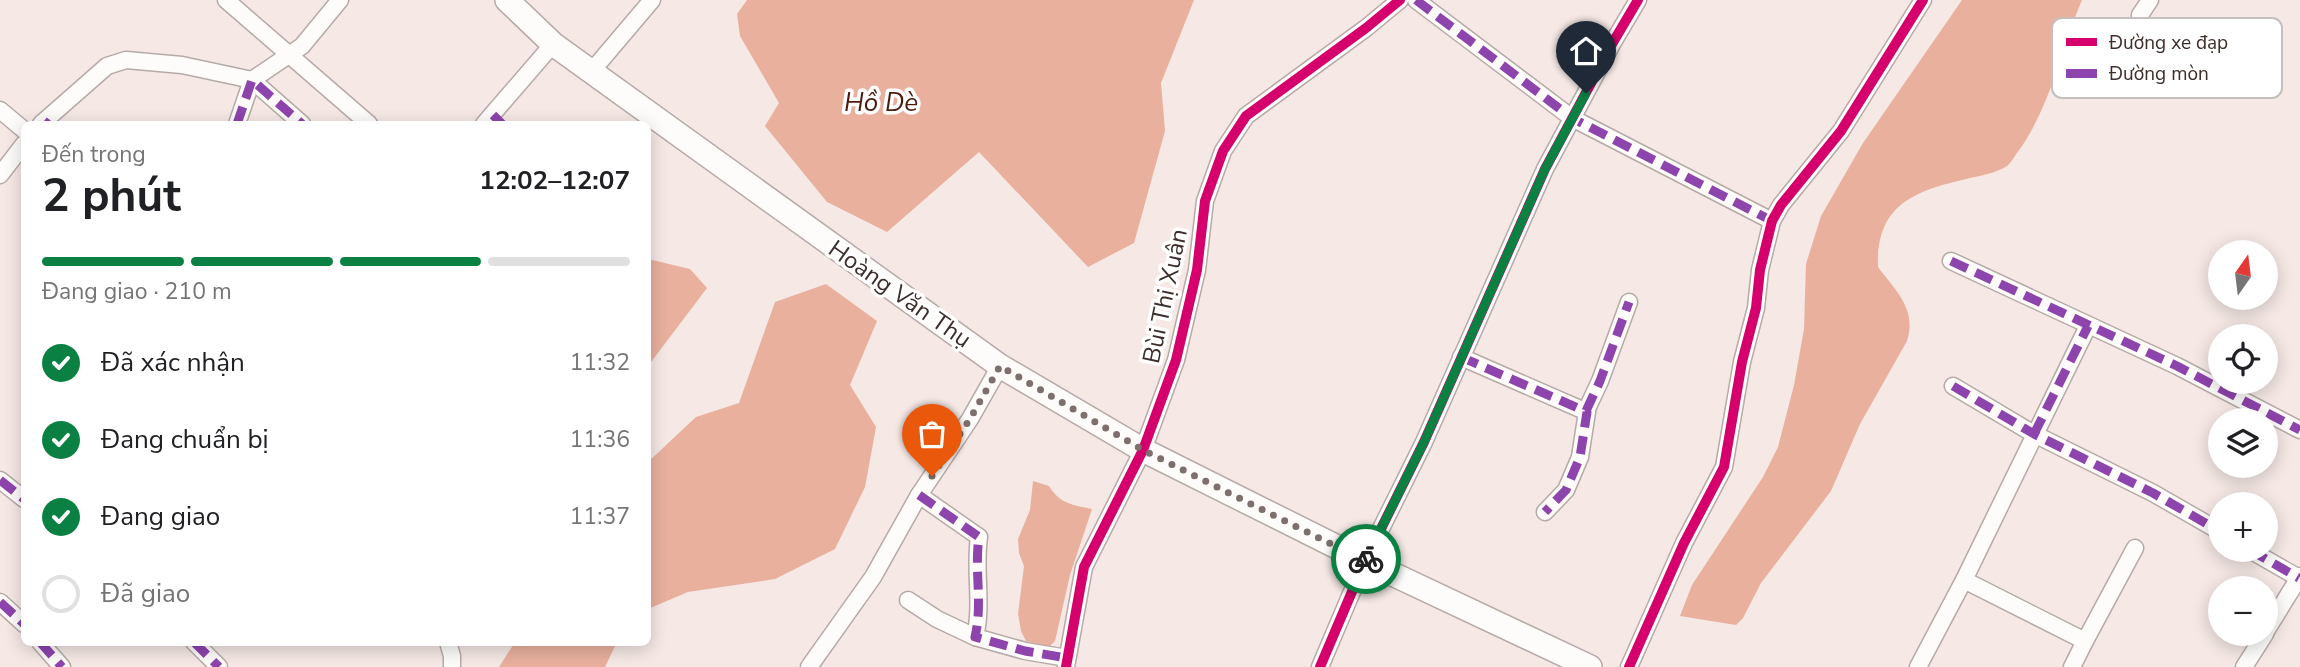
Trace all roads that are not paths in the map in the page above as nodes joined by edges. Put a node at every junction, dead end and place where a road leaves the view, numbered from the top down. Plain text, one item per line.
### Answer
1 (226, 0) edge
2 (340, 0) edge
3 (506, 0) edge
4 (652, 0) edge
5 (1400, 0) edge
6 (1416, 0) edge
7 (1638, 0) edge
8 (1923, 0) edge
9 (2150, 0) edge
10 (2140, 18) edge
11 (553, 44) junction
12 (289, 55) junction
13 (591, 72) junction
14 (252, 80) junction
15 (0, 110) edge
16 (1572, 118) junction
17 (46, 121) edge
18 (238, 121) edge
19 (299, 121) edge
20 (366, 121) edge
21 (493, 121) edge
22 (21, 128) edge
23 (21, 148) edge
24 (0, 175) edge
25 (1772, 221) junction
26 (1951, 261) dead end
27 (1629, 302) dead end
28 (2088, 326) junction
29 (1461, 357) junction
30 (1000, 366) junction
31 (1953, 386) dead end
32 (1586, 411) junction
33 (2300, 430) edge
34 (2034, 434) junction
35 (1143, 450) junction
36 (0, 480) edge
37 (919, 495) junction
38 (21, 497) edge
39 (1545, 512) dead end
40 (2208, 525) edge
41 (2135, 548) dead end
42 (1365, 561) junction
43 (2272, 562) edge
44 (2300, 577) edge
45 (1964, 580) junction
46 (908, 600) dead end
47 (0, 602) edge
48 (2278, 612) edge
49 (21, 621) edge
50 (975, 637) junction
51 (2085, 641) junction
52 (44, 646) edge
53 (198, 646) edge
54 (449, 646) edge
55 (2257, 646) edge
56 (1067, 663) edge
57 (62, 667) edge
58 (219, 667) edge
59 (452, 667) edge
60 (809, 667) edge
61 (1320, 667) edge
62 (1590, 667) edge
63 (1629, 667) edge
64 (1918, 667) edge
65 (2072, 667) edge
66 (2244, 667) edge

1 - 12 street
2 - 12 street
3 - 11 main road, Hoàng Văn Thụ
4 - 13 street
5 - 35 street, Bùi Thị Xuân
6 - 16 street
7 - 16 street
8 - 25 street
9 - 10 street
11 - 13 main road, Hoàng Văn Thụ
11 - 21 street
12 - 14 street
12 - 20 street
13 - 30 main road, Hoàng Văn Thụ
14 - 17 street
14 - 18 street
14 - 19 street
15 - 22 street
16 - 25 street
16 - 29 street
23 - 24 street
25 - 63 street
26 - 28 street
27 - 32 street
28 - 33 street
28 - 34 street
29 - 32 street
29 - 42 street
30 - 35 main road, Hoàng Văn Thụ
30 - 37 street
31 - 34 street
32 - 39 street
34 - 40 street
34 - 45 street
35 - 42 main road, Hoàng Văn Thụ
35 - 56 street, Bùi Thị Xuân
36 - 38 street
37 - 50 street
37 - 60 street
41 - 51 street
42 - 61 street
42 - 62 main road, Hoàng Văn Thụ
43 - 44 street
44 - 48 street
45 - 51 street
45 - 64 street
46 - 50 street
47 - 49 street
50 - 56 street
51 - 65 street
52 - 57 street
53 - 58 street
54 - 59 street
55 - 66 street

